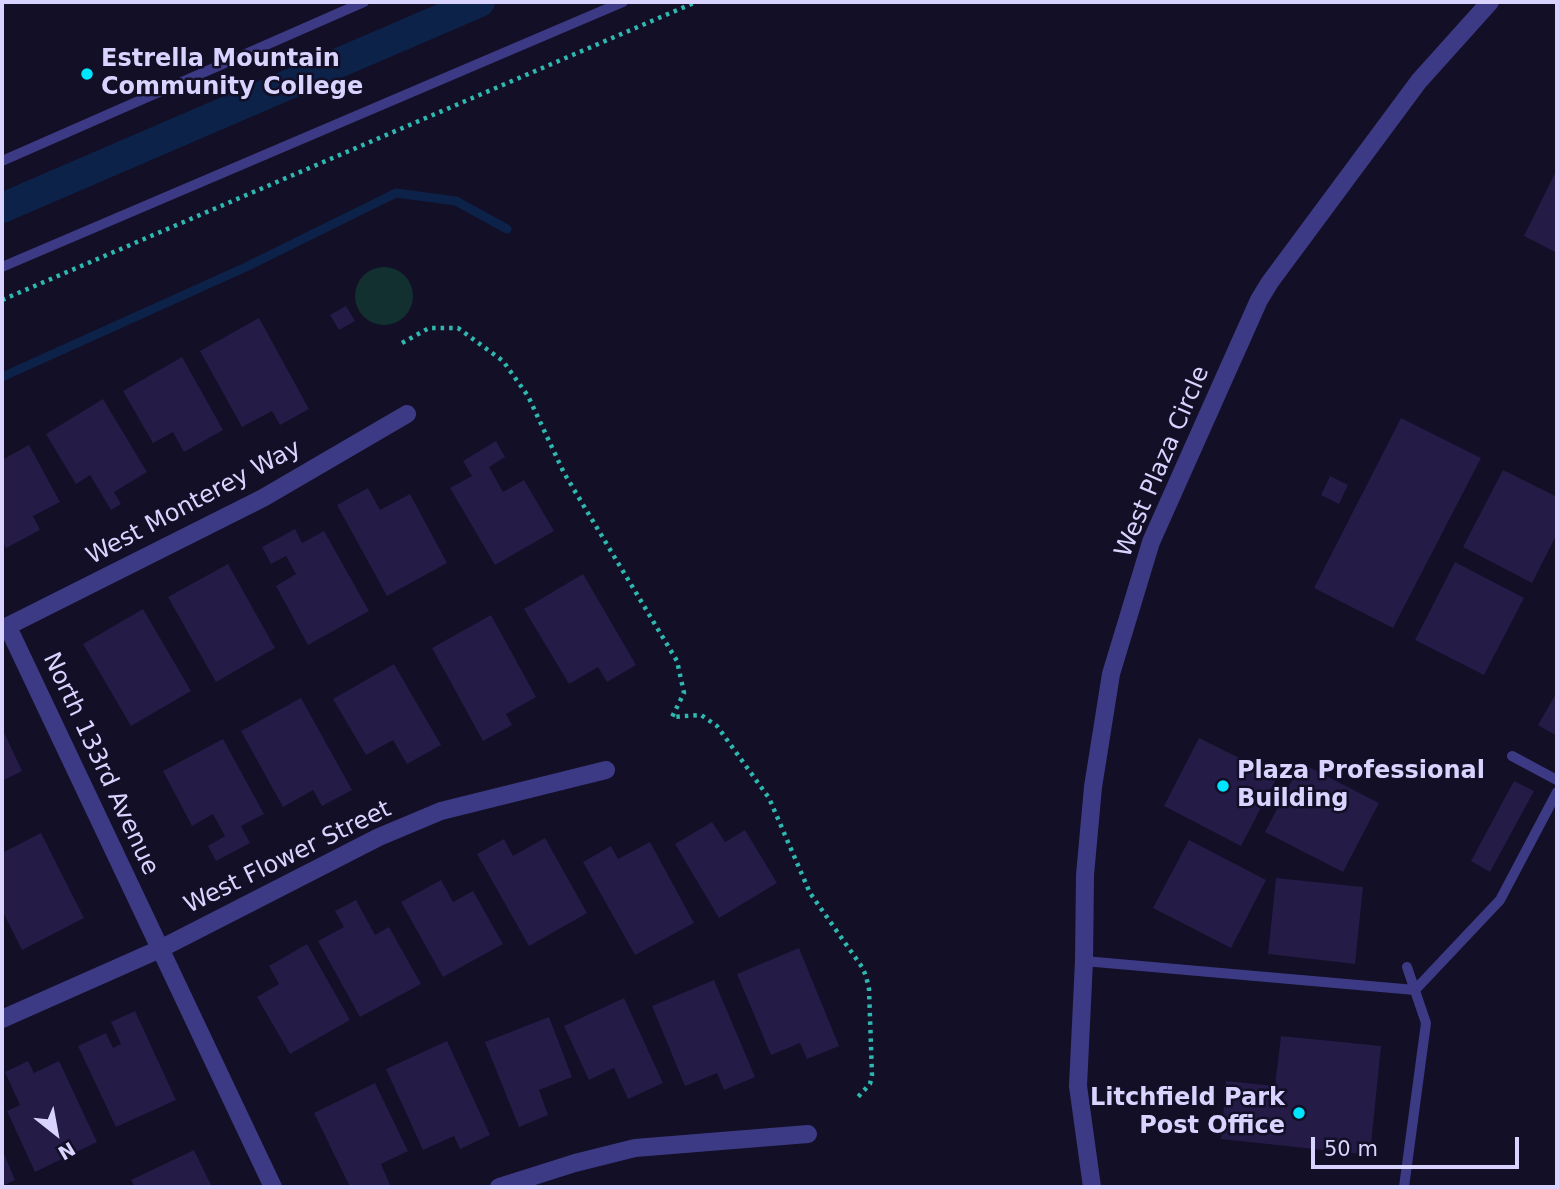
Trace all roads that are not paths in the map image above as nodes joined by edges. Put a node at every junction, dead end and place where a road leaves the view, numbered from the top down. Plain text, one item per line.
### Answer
1 (364, 2) edge
2 (623, 2) edge
3 (1490, 2) edge
4 (2, 161) edge
5 (2, 268) edge
6 (407, 414) dead end
7 (5, 628) edge
8 (1512, 756) dead end
9 (606, 770) dead end
10 (1557, 780) edge
11 (1557, 792) edge
12 (160, 949) junction
13 (1084, 961) junction
14 (1407, 967) dead end
15 (1415, 990) junction
16 (2, 1019) edge
17 (808, 1134) dead end
18 (274, 1187) edge
19 (499, 1187) edge
20 (1092, 1187) edge
21 (1404, 1187) edge

1 - 4 lane
2 - 5 lane
3 - 13 street, West Plaza Circle
6 - 7 street, West Monterey Way
7 - 12 street, North 133rd Avenue
8 - 10 lane
9 - 12 street, West Flower Street
11 - 15 lane
12 - 16 street, West Flower Street
12 - 18 street, North 133rd Avenue
13 - 15 lane
13 - 20 street, West Plaza Circle
14 - 15 lane
15 - 21 lane
17 - 19 street

